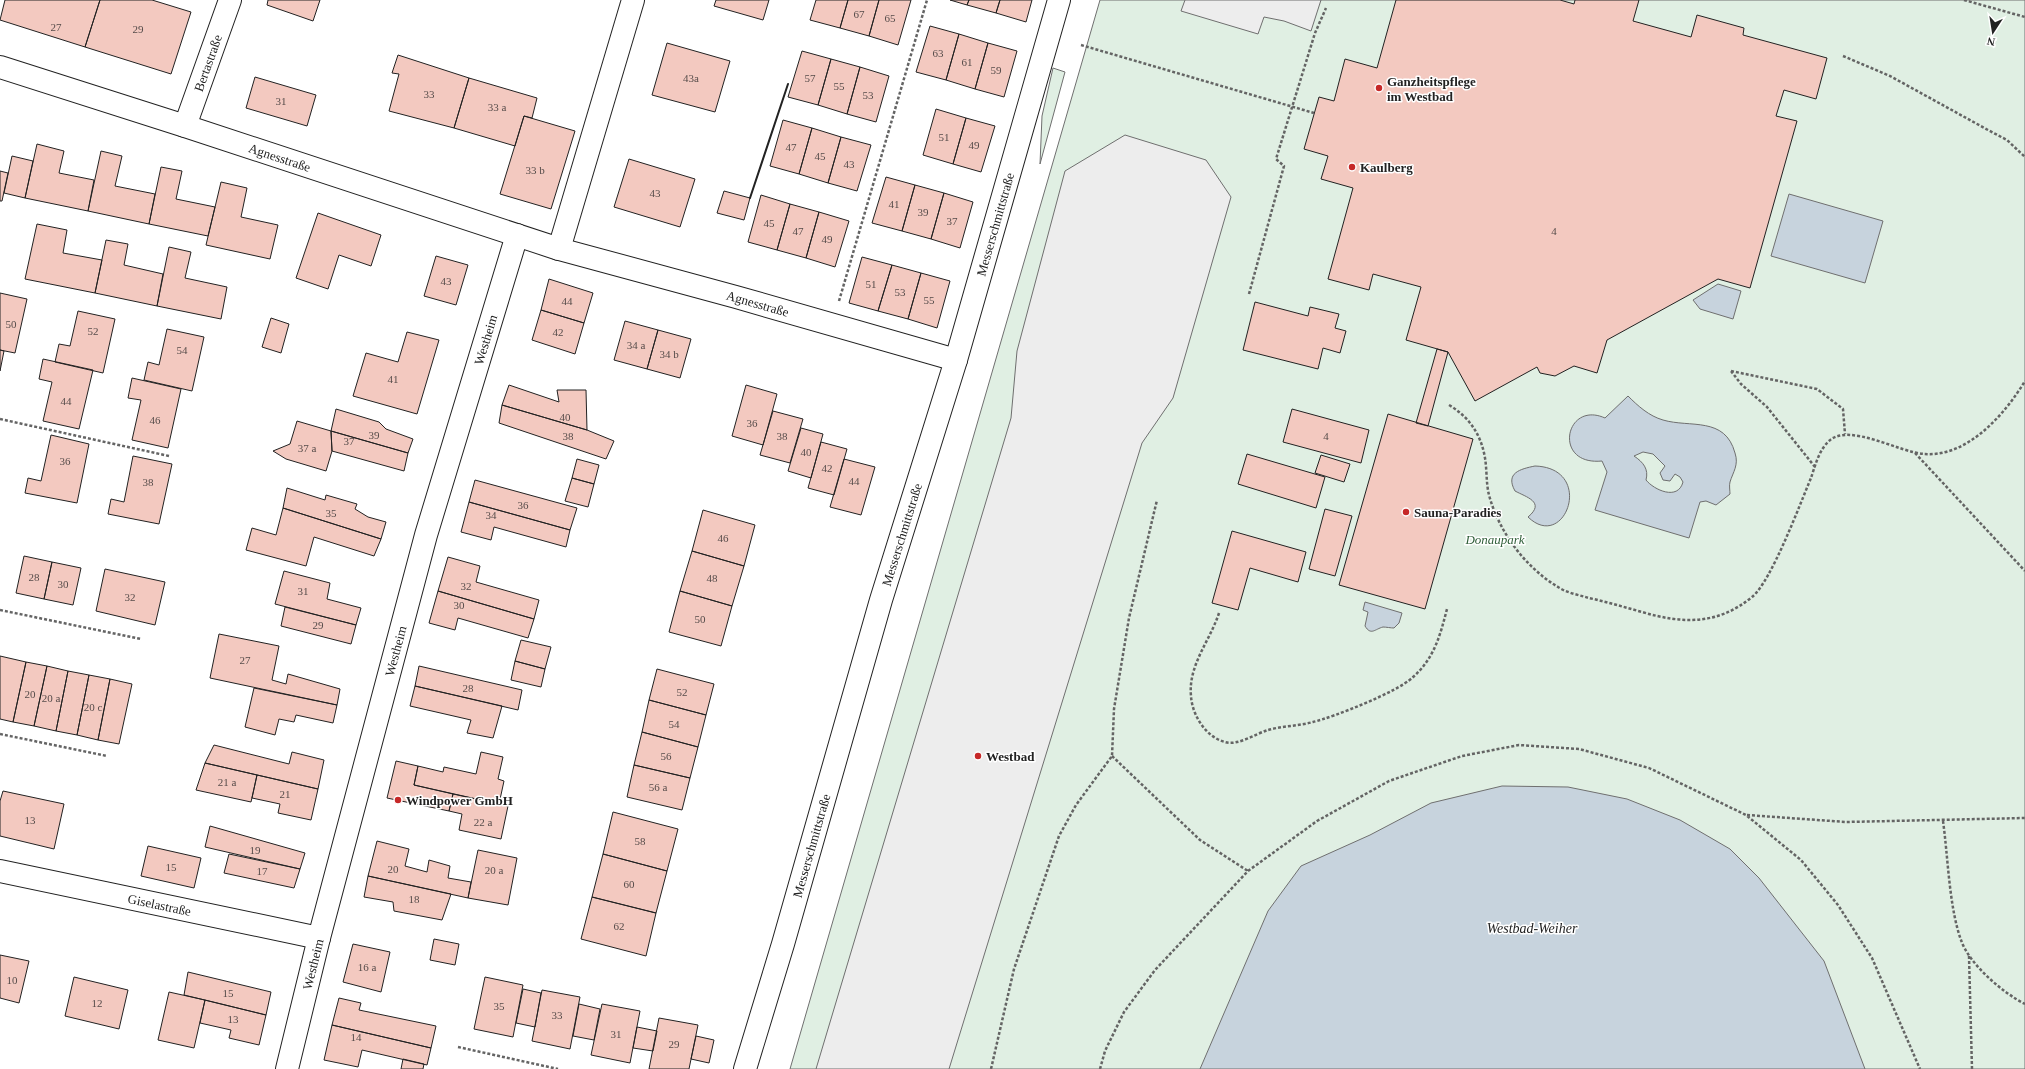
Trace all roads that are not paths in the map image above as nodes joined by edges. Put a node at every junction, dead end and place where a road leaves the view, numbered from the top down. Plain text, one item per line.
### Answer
1 (230, 0) edge
2 (633, 0) edge
3 (1059, 0) edge
4 (0, 67) edge
5 (184, 126) junction
6 (517, 236) junction
7 (559, 249) junction
8 (956, 360) junction
9 (0, 871) edge
10 (319, 938) junction
11 (287, 1069) edge
12 (745, 1069) edge

1 - 5 street, Bertastraße
2 - 7 street
3 - 8 street, Messerschmittstraße
4 - 5 street, Agnesstraße
5 - 6 street, Agnesstraße
6 - 7 street, Agnesstraße
6 - 10 street, Westheim
7 - 8 street, Agnesstraße
8 - 12 street, Messerschmittstraße
9 - 10 street, Giselastraße
10 - 11 street, Westheim

